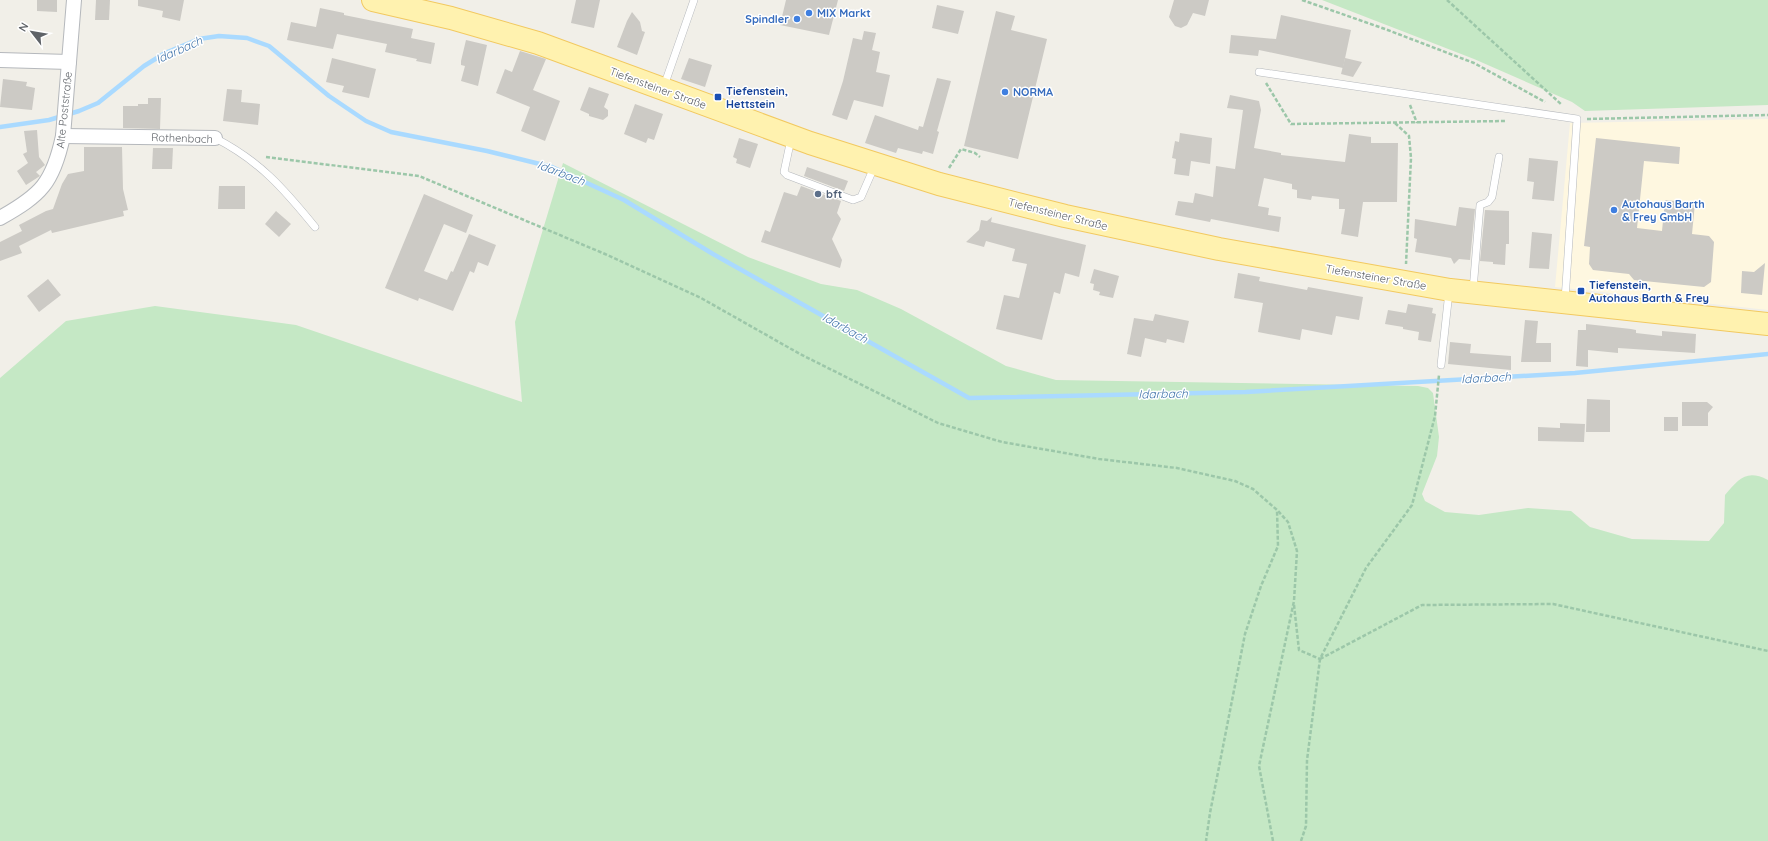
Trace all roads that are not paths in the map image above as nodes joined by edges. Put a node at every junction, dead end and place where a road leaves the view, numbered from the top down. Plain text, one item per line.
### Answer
1 (74, 0) edge
2 (373, 0) edge
3 (694, 0) edge
4 (416, 4) edge
5 (0, 60) edge
6 (69, 62) junction
7 (1259, 72) road end
8 (662, 90) junction
9 (63, 129) junction
10 (792, 137) junction
11 (215, 138) joint
12 (1499, 157) dead end
13 (875, 165) junction
14 (0, 218) edge
15 (315, 227) dead end
16 (1450, 290) junction
17 (1473, 293) junction
18 (1565, 303) junction
19 (1768, 324) edge
20 (1441, 365) road end

1 - 6 street, Alte Poststraße
2 - 4 main road, Tiefensteiner Straße
3 - 8 lane
4 - 8 main road, Tiefensteiner Straße
5 - 6 street
6 - 9 street, Alte Poststraße
7 - 18 lane
8 - 10 main road, Tiefensteiner Straße
9 - 11 street, Rothenbach
9 - 14 street, Alte Poststraße
10 - 13 main road, Tiefensteiner Straße
10 - 13 lane
11 - 15 lane, Rothenbach
12 - 17 lane
13 - 16 main road, Tiefensteiner Straße
16 - 17 main road, Tiefensteiner Straße
16 - 20 lane
17 - 18 main road, Tiefensteiner Straße
18 - 19 main road, Tiefensteiner Straße

